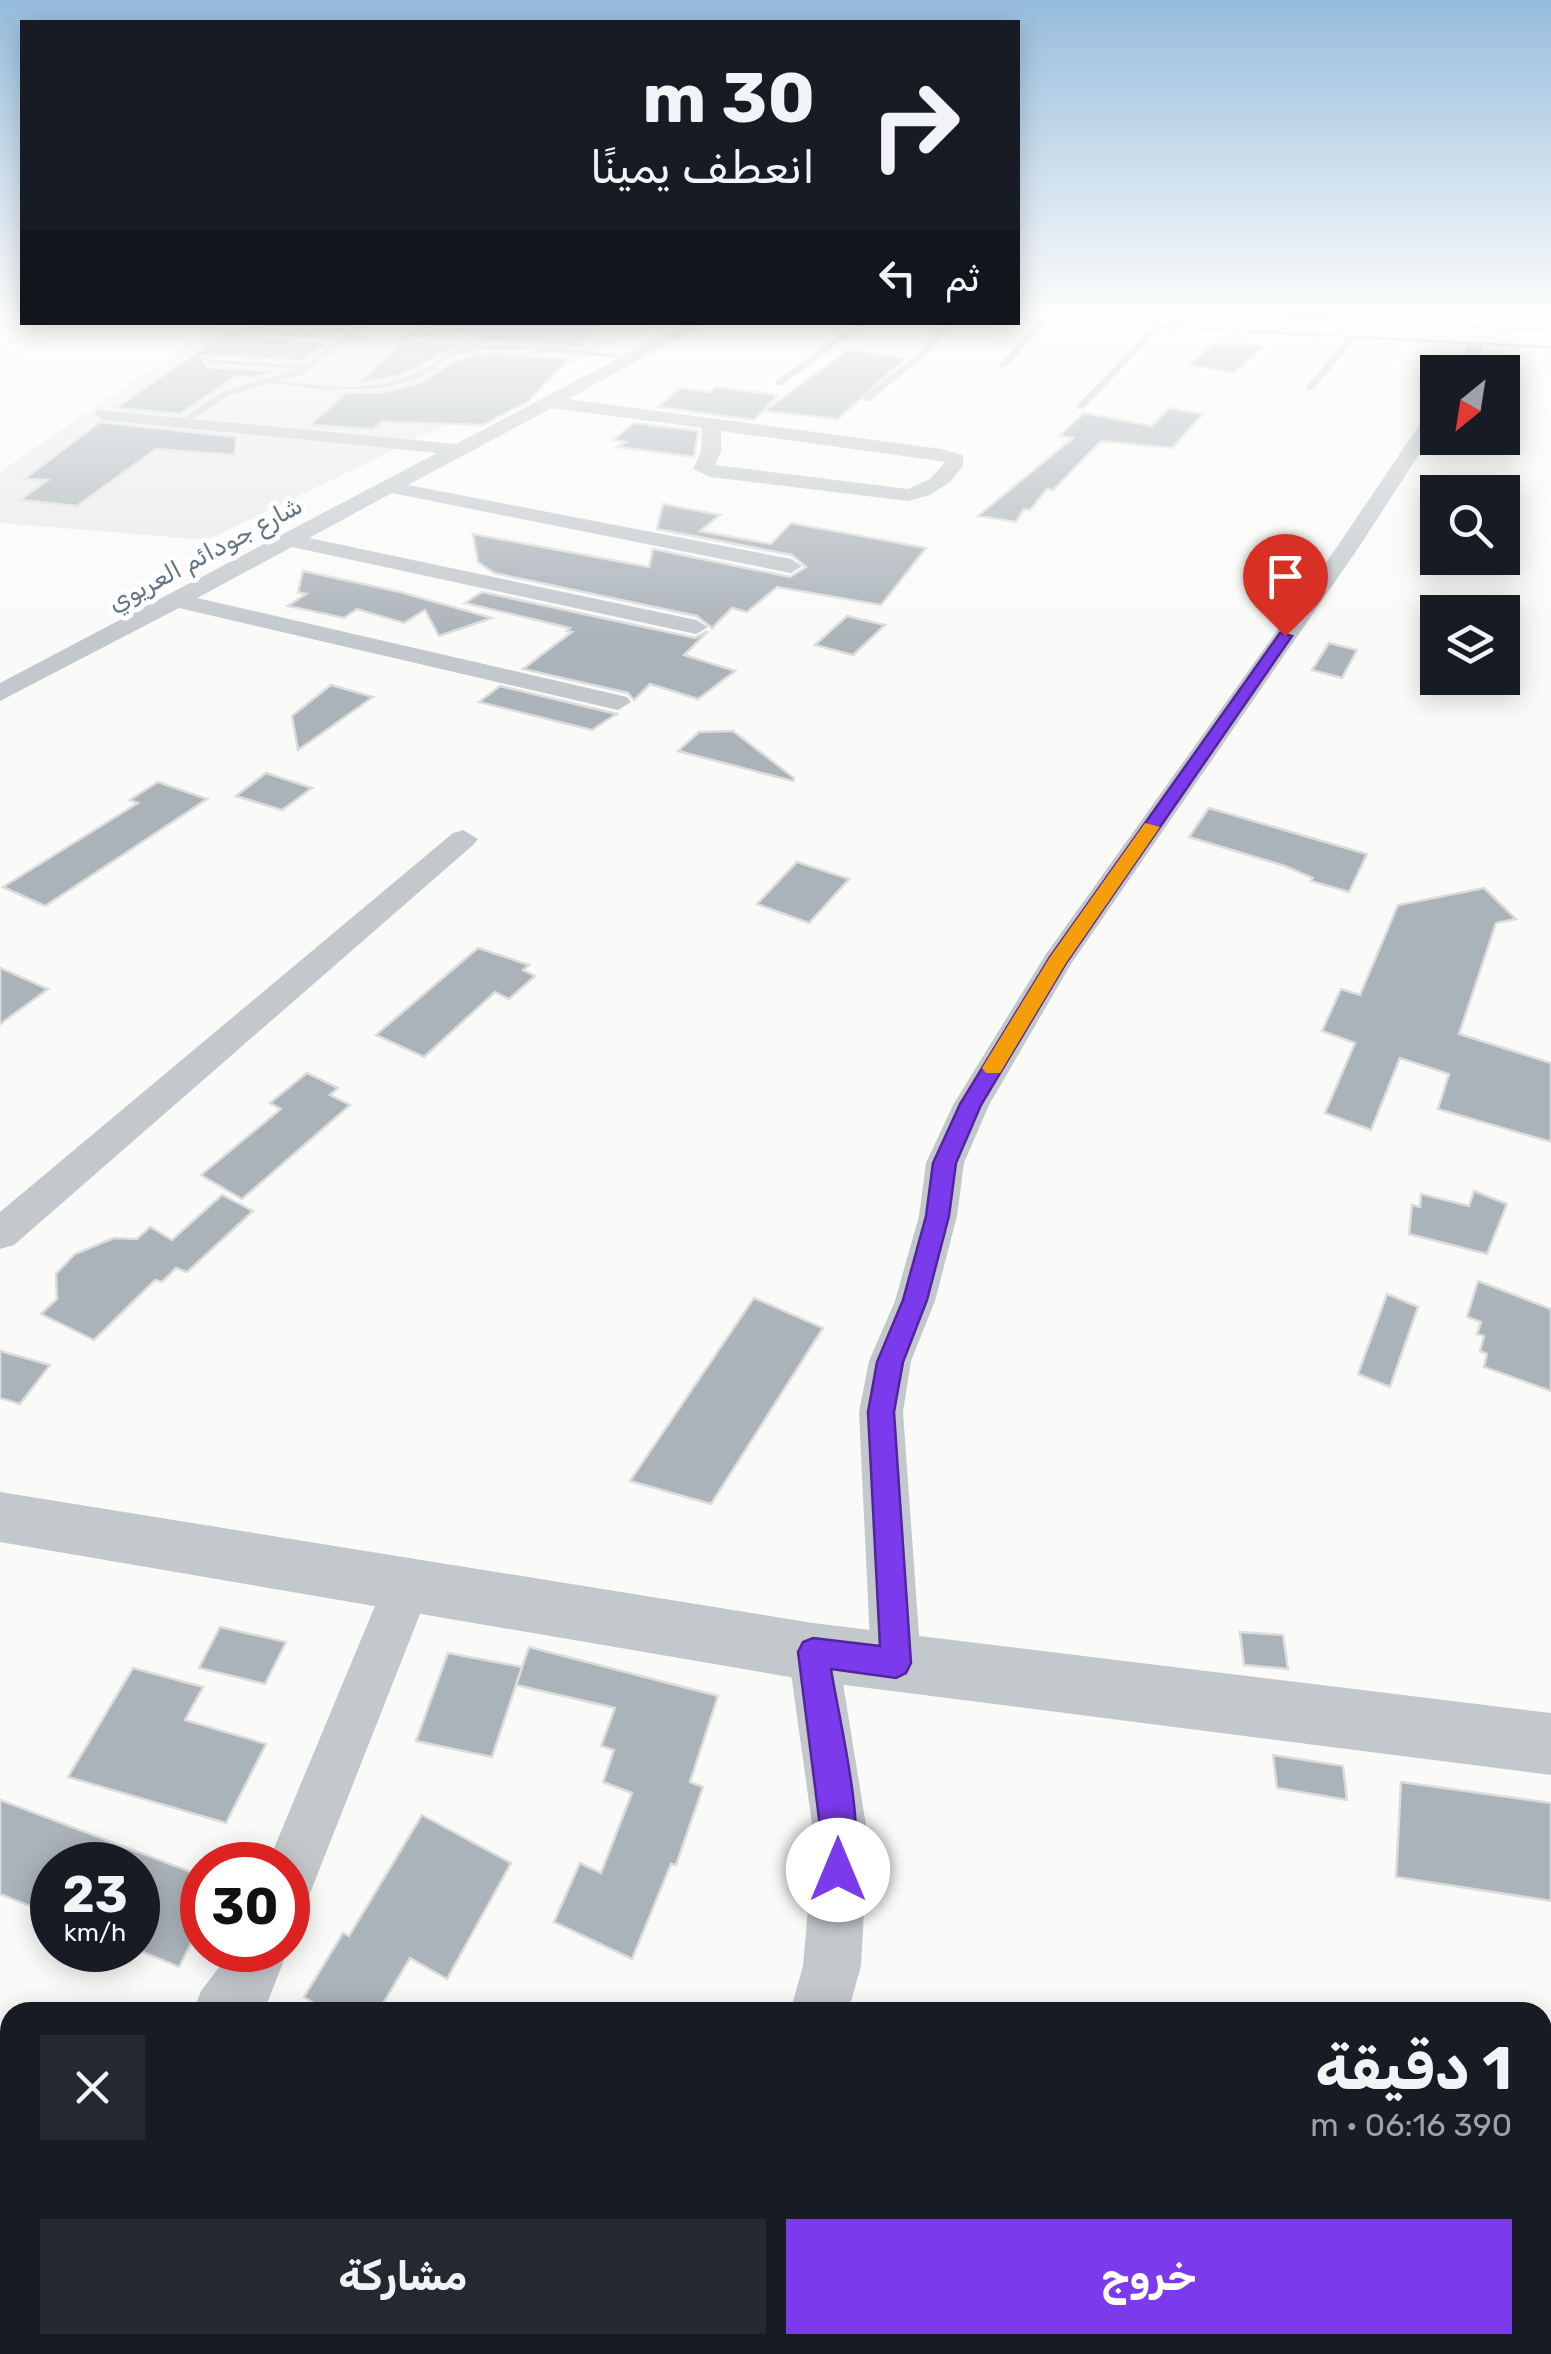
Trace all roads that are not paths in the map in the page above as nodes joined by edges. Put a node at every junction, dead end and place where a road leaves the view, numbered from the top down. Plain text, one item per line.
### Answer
1 (172, 421) edge
2 (515, 421) edge
3 (689, 421) edge
4 (183, 422) joint
5 (712, 424) junction
6 (1420, 437) edge
7 (461, 450) junction
8 (390, 487) junction
9 (289, 540) junction
10 (791, 566) dead end
11 (176, 600) junction
12 (696, 626) dead end
13 (0, 693) edge
14 (618, 702) dead end
15 (462, 839) dead end
16 (0, 1234) edge
17 (0, 1517) edge
18 (408, 1586) junction
19 (813, 1652) junction
20 (896, 1663) junction
21 (1551, 1744) edge
22 (304, 1842) edge
23 (251, 1972) edge
24 (230, 2002) edge
25 (822, 2002) edge

1 - 4 street
2 - 7 street, شارع جودائم العريوي
3 - 5 street
4 - 7 street
5 - 5 street
6 - 20 street
7 - 8 street, شارع جودائم العريوي
8 - 9 street, شارع جودائم العريوي
8 - 10 street
9 - 11 street, شارع جودائم العريوي
9 - 12 street
11 - 13 street, شارع جودائم العريوي
11 - 14 street
15 - 16 street
17 - 18 street
18 - 19 street
18 - 22 street
19 - 20 street
19 - 25 street
20 - 21 street
23 - 24 street

